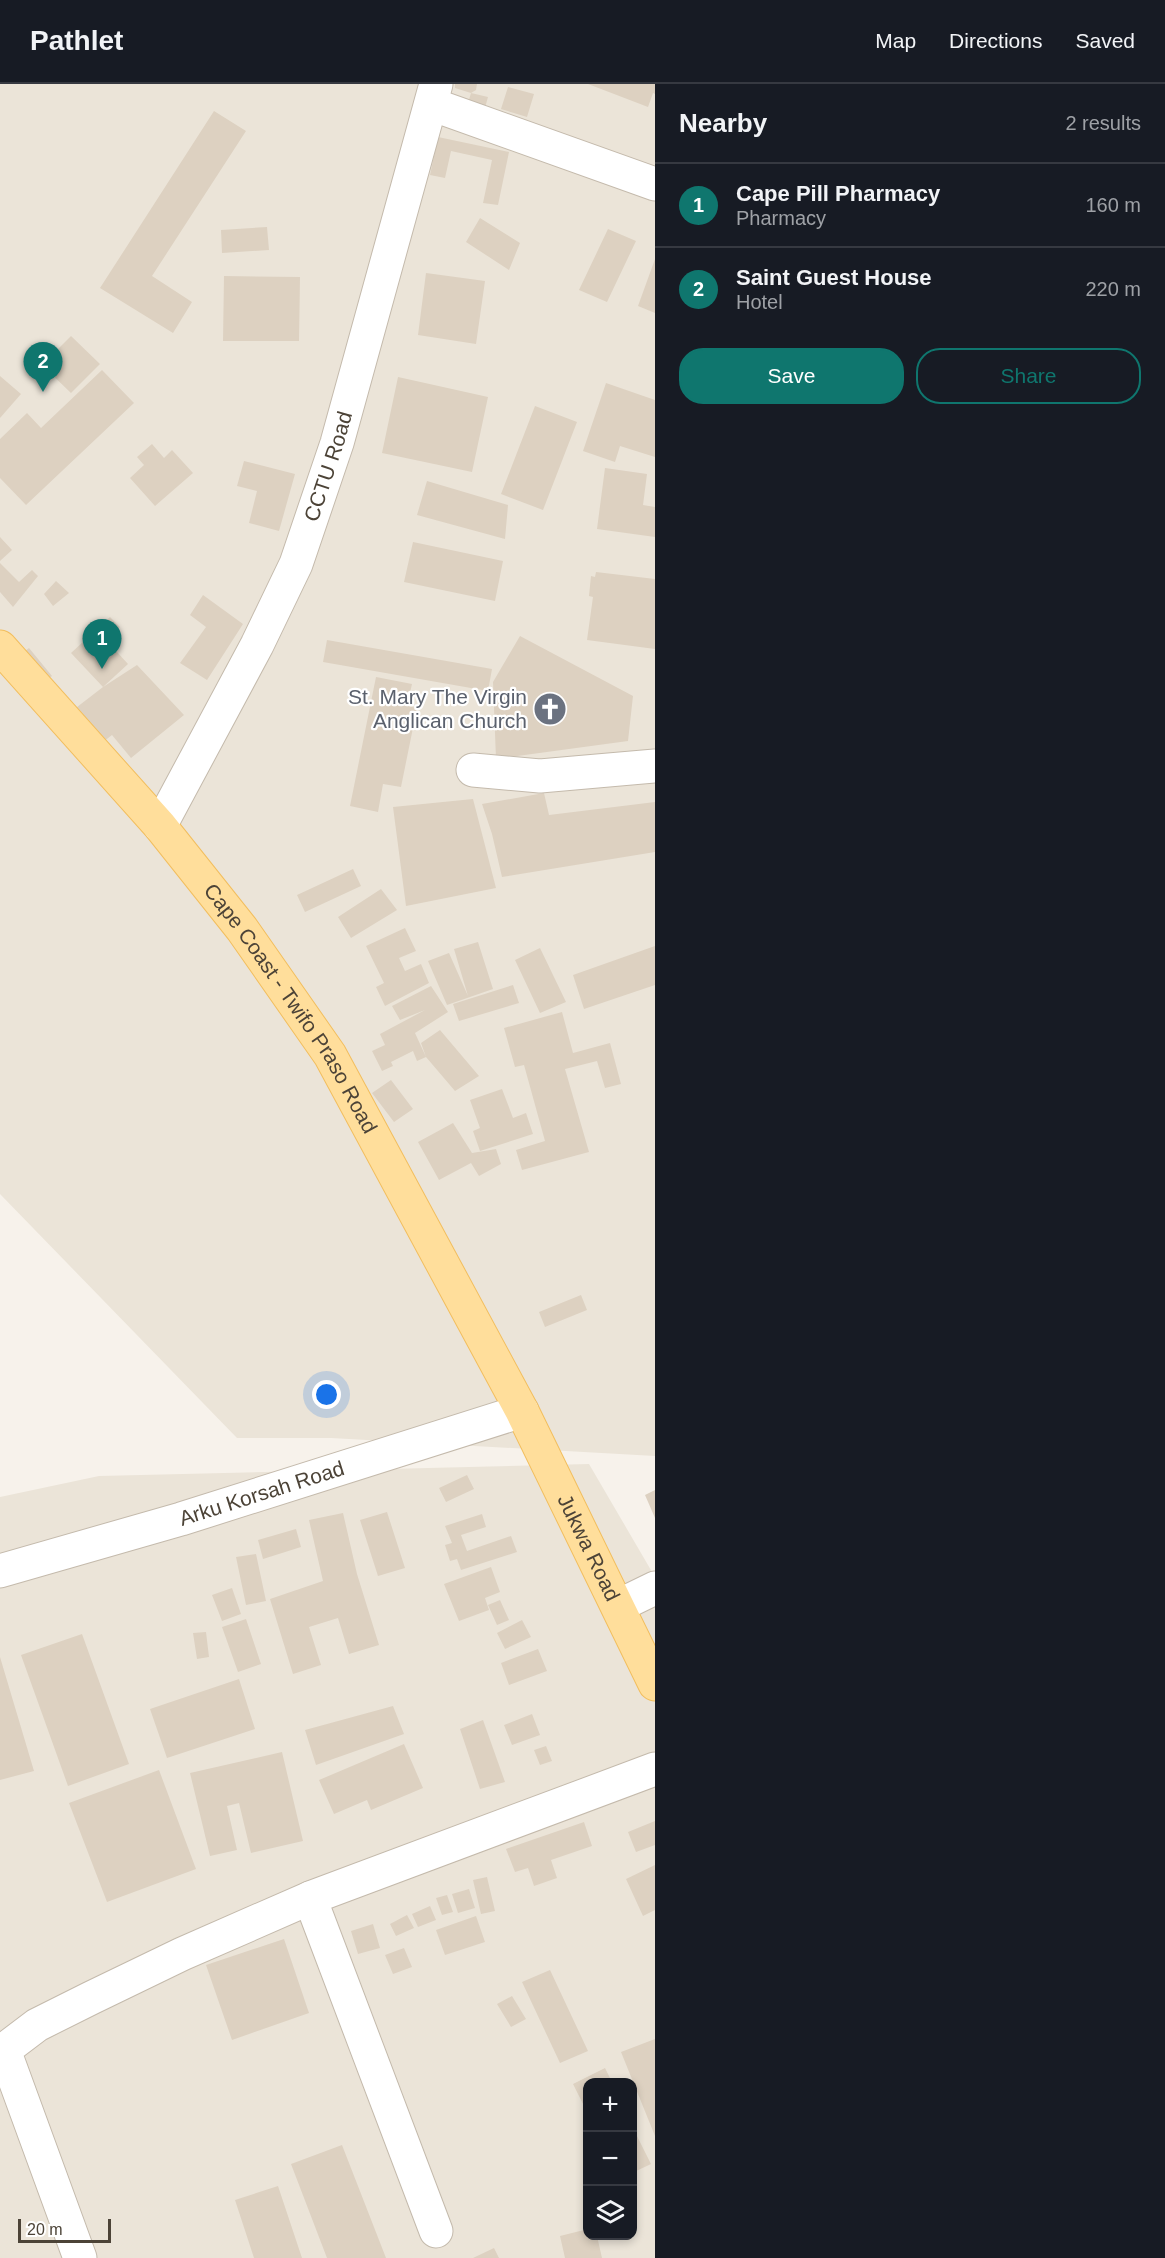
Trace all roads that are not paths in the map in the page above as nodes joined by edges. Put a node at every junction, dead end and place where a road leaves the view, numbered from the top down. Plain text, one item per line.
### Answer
1 (434, 94) edge
2 (655, 184) edge
3 (0, 647) edge
4 (655, 766) edge
5 (473, 770) dead end
6 (160, 826) junction
7 (522, 1411) junction
8 (0, 1571) edge
9 (655, 1588) edge
10 (618, 1606) junction
11 (655, 1684) edge
12 (655, 1769) edge
13 (310, 1898) junction
14 (1, 2047) edge
15 (436, 2231) dead end
16 (80, 2258) edge

1 - 2 street
1 - 6 street, CCTU Road
3 - 6 main road, Cape Coast - Twifo Praso Road
4 - 5 street
6 - 7 main road, Cape Coast - Twifo Praso Road
7 - 8 street, Arku Korsah Road
7 - 10 main road, Jukwa Road
9 - 10 street
10 - 11 main road, Jukwa Road
12 - 13 street
13 - 14 street
13 - 15 street
14 - 16 street

